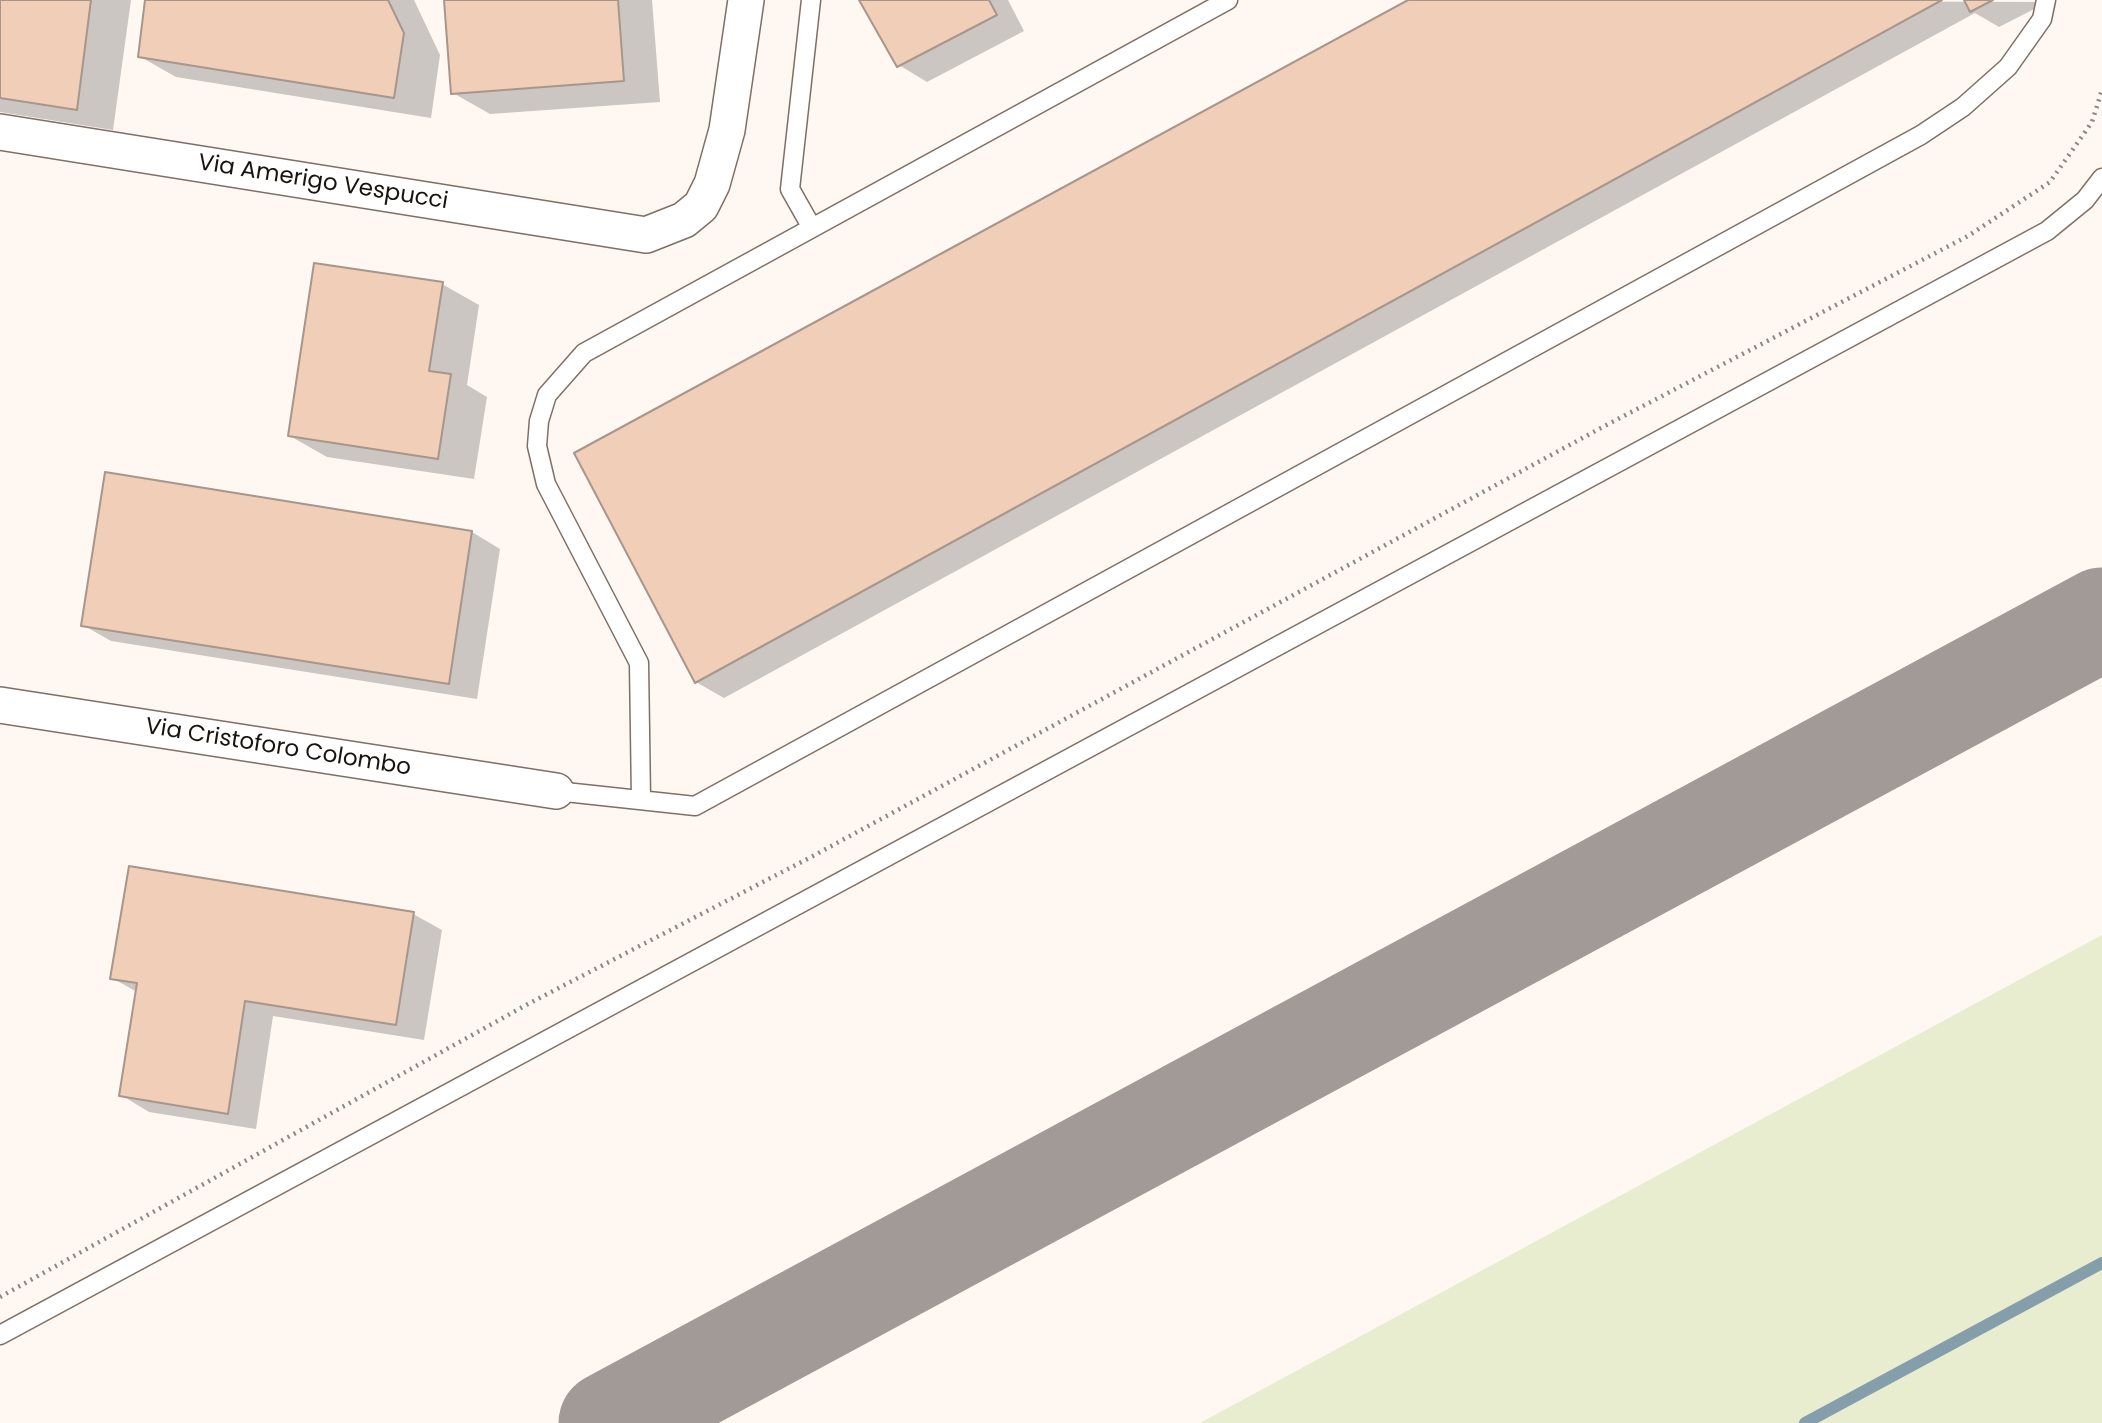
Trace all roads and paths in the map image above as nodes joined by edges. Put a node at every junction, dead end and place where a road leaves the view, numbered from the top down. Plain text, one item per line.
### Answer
1 (746, 0) edge
2 (811, 0) edge
3 (1228, 0) edge
4 (2046, 0) edge
5 (2102, 90) edge
6 (0, 132) edge
7 (2102, 178) edge
8 (812, 228) junction
9 (0, 705) edge
10 (556, 791) joint
11 (641, 800) junction
12 (0, 1297) edge
13 (0, 1335) edge

1 - 6 street, Via Amerigo Vespucci
2 - 8 lane
3 - 8 lane
4 - 11 lane
5 - 12 path
7 - 13 lane
8 - 11 lane
9 - 10 street, Via Cristoforo Colombo
10 - 11 lane

